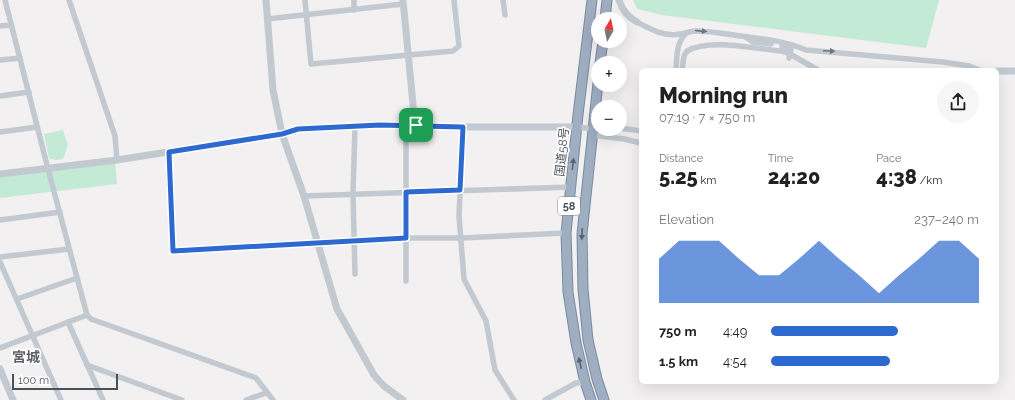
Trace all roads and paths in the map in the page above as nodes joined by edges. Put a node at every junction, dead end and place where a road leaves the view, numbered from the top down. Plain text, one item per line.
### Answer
1 (5, 0) edge
2 (69, 0) edge
3 (266, 0) edge
4 (305, 0) edge
5 (354, 0) edge
6 (454, 0) edge
7 (503, 0) edge
8 (592, 0) edge
9 (607, 0) edge
10 (619, 0) edge
11 (403, 2) edge
12 (354, 10) junction
13 (606, 12) edge
14 (306, 15) junction
15 (505, 15) dead end
16 (267, 19) junction
17 (637, 22) joint
18 (11, 25) junction
19 (0, 26) edge
20 (686, 33) junction
21 (769, 42) junction
22 (768, 53) junction
23 (408, 54) junction
24 (790, 56) junction
25 (20, 58) junction
26 (0, 60) edge
27 (676, 68) edge
28 (682, 68) edge
29 (814, 68) edge
30 (974, 68) edge
31 (999, 71) edge
32 (1015, 71) edge
33 (28, 92) junction
34 (0, 96) edge
35 (406, 125) junction
36 (416, 125) junction
37 (355, 126) junction
38 (37, 127) junction
39 (463, 127) junction
40 (577, 127) junction
41 (591, 128) edge
42 (627, 129) edge
43 (639, 131) edge
44 (0, 132) edge
45 (282, 134) junction
46 (593, 136) edge
47 (616, 136) edge
48 (639, 143) edge
49 (169, 152) junction
50 (117, 160) junction
51 (48, 169) junction
52 (0, 174) edge
53 (571, 187) junction
54 (460, 190) junction
55 (406, 192) junction
56 (353, 194) junction
57 (304, 196) junction
58 (60, 212) junction
59 (0, 220) edge
60 (566, 233) junction
61 (406, 238) junction
62 (461, 238) junction
63 (354, 241) junction
64 (318, 243) junction
65 (69, 249) junction
66 (0, 257) edge
67 (0, 262) edge
68 (355, 274) dead end
69 (77, 278) junction
70 (406, 281) dead end
71 (17, 299) junction
72 (87, 315) junction
73 (68, 322) junction
74 (33, 335) junction
75 (0, 348) edge
76 (87, 365) junction
77 (0, 369) edge
78 (585, 382) junction
79 (266, 393) junction
80 (13, 400) edge
81 (61, 400) edge
82 (103, 400) edge
83 (182, 400) edge
84 (246, 400) edge
85 (273, 400) edge
86 (403, 400) edge
87 (514, 400) edge
88 (545, 400) edge
89 (591, 400) edge
90 (604, 400) edge

1 - 18 street
2 - 50 street
3 - 16 street
4 - 14 street
5 - 12 street
6 - 23 street
7 - 15 street
8 - 40 highway, 国道58号 / 58
9 - 13 highway
10 - 17 street
11 - 12 street
11 - 23 street
12 - 14 street
14 - 16 street
14 - 23 street
16 - 45 street
17 - 20 street
18 - 19 street
18 - 25 street
20 -> 21 street
20 - 27 street
21 - 22 street
21 - 24 street
21 -> 30 street
22 - 24 street
22 - 28 street
23 - 36 street
24 - 29 street
25 - 26 street
25 - 33 street
31 - 32 street
33 - 34 street
33 - 38 street
35 - 36 street
35 - 37 street
35 - 55 street
36 - 39 street
37 - 45 street
37 - 56 street
38 - 44 street
38 - 51 street
39 - 40 street
39 - 54 street
40 - 41 street
53 -> 40 highway, 国道58号 / 58
42 - 43 street
45 - 49 street
45 - 57 street
46 -> 90 highway, 58
47 - 48 street
49 - 50 street
49 - 64 street
50 - 51 street
51 - 52 street
51 - 58 street
53 - 54 street
53 - 60 highway, 国道58号 / 58
54 - 55 street
54 - 62 street
55 - 56 street
55 - 61 street
56 - 57 street
56 - 63 street
57 - 64 street
58 - 59 street
58 - 65 street
60 - 62 street
78 -> 60 highway, 国道58号 / 58
61 - 62 street
61 - 63 street
61 - 70 street
62 - 87 street
63 - 64 street
63 - 68 street
64 - 86 street
65 - 66 street
65 - 69 street
67 - 71 street
69 - 71 street
69 - 72 street
71 - 74 street
72 - 73 street
72 - 79 street
73 - 74 street
73 - 76 street
74 - 75 street
74 - 81 street
76 - 82 street
76 - 83 street
77 - 80 street
78 - 88 street
78 - 89 highway, 国道58号 / 58
79 - 84 street
79 - 85 street

